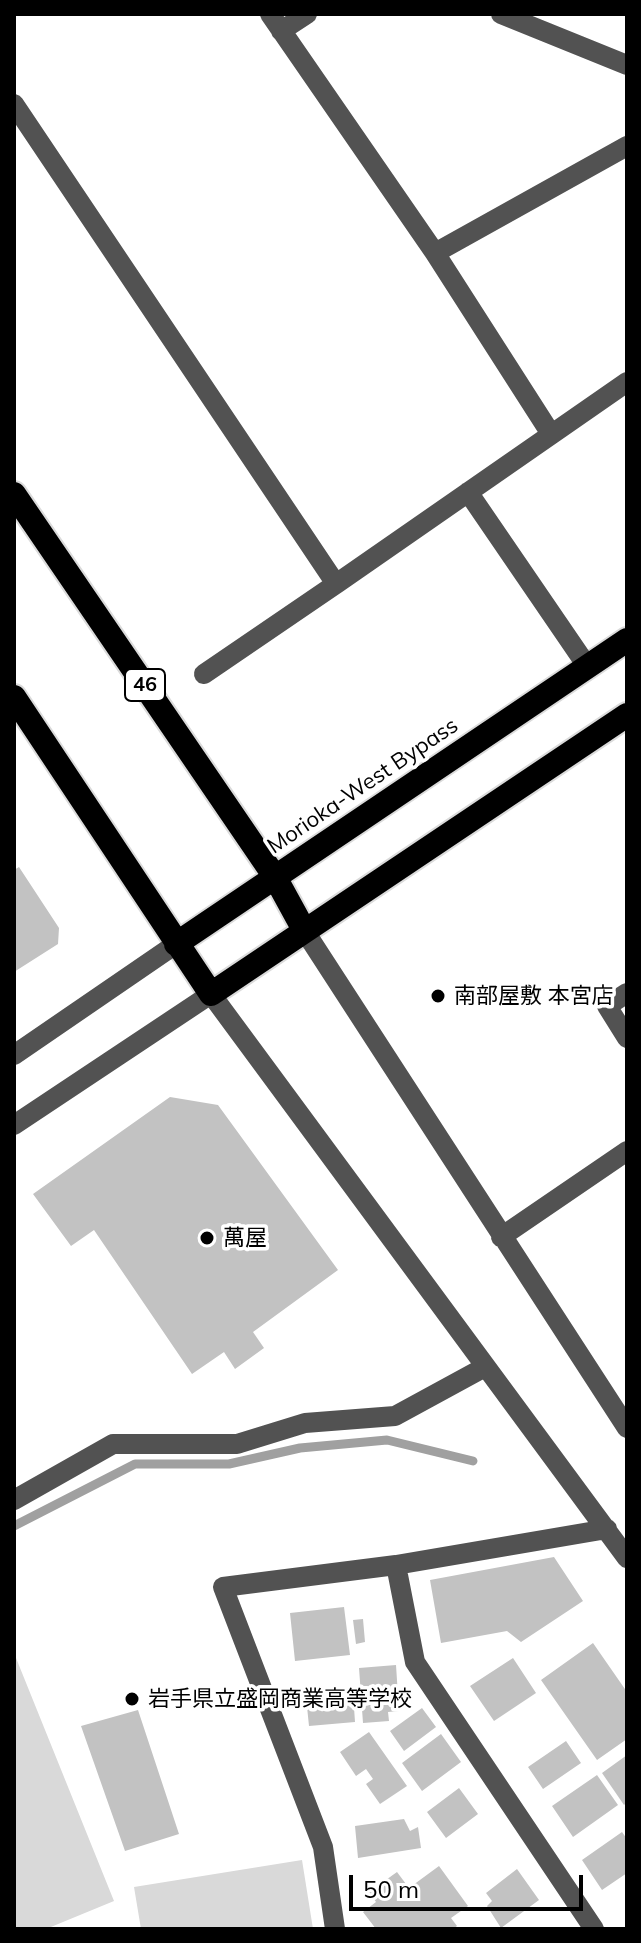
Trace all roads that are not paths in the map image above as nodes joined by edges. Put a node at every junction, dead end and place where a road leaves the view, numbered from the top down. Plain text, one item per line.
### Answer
1 (307, 14) edge
2 (501, 14) edge
3 (276, 23) edge
4 (627, 65) edge
5 (14, 104) edge
6 (627, 146) edge
7 (435, 253) junction
8 (627, 382) edge
9 (551, 434) junction
10 (468, 492) junction
11 (14, 494) edge
12 (336, 584) junction
13 (627, 640) edge
14 (587, 666) junction
15 (204, 674) dead end
16 (14, 697) edge
17 (626, 719) edge
18 (275, 877) junction
19 (304, 930) junction
20 (176, 944) junction
21 (627, 993) edge
22 (211, 994) junction
23 (627, 1038) edge
24 (14, 1055) edge
25 (14, 1125) edge
26 (627, 1151) edge
27 (501, 1237) junction
28 (485, 1367) junction
29 (627, 1428) edge
30 (14, 1500) edge
31 (607, 1529) junction
32 (627, 1558) edge
33 (396, 1565) junction
34 (335, 1929) edge
35 (594, 1929) edge

1 - 3 street
2 - 4 street
3 - 7 street
5 - 12 street
6 - 7 street
7 - 9 street
8 - 9 street
9 - 10 street
10 - 12 street
10 - 14 street
11 - 18 highway, Morioka-West Bypass / 46
12 - 15 street
13 - 14 highway, Morioka-West Bypass
14 - 18 highway, Morioka-West Bypass
16 - 20 highway
17 - 19 highway
18 - 19 highway, Morioka-West Bypass / 46
18 - 20 highway, Morioka-West Bypass
19 - 22 highway
19 - 27 street
20 - 22 highway
20 - 24 street
21 - 23 street
22 - 25 street
22 - 28 street
26 - 27 street
27 - 29 street
28 - 30 street
28 - 31 street
31 - 32 street
31 - 33 street
33 - 34 street
33 - 35 street

